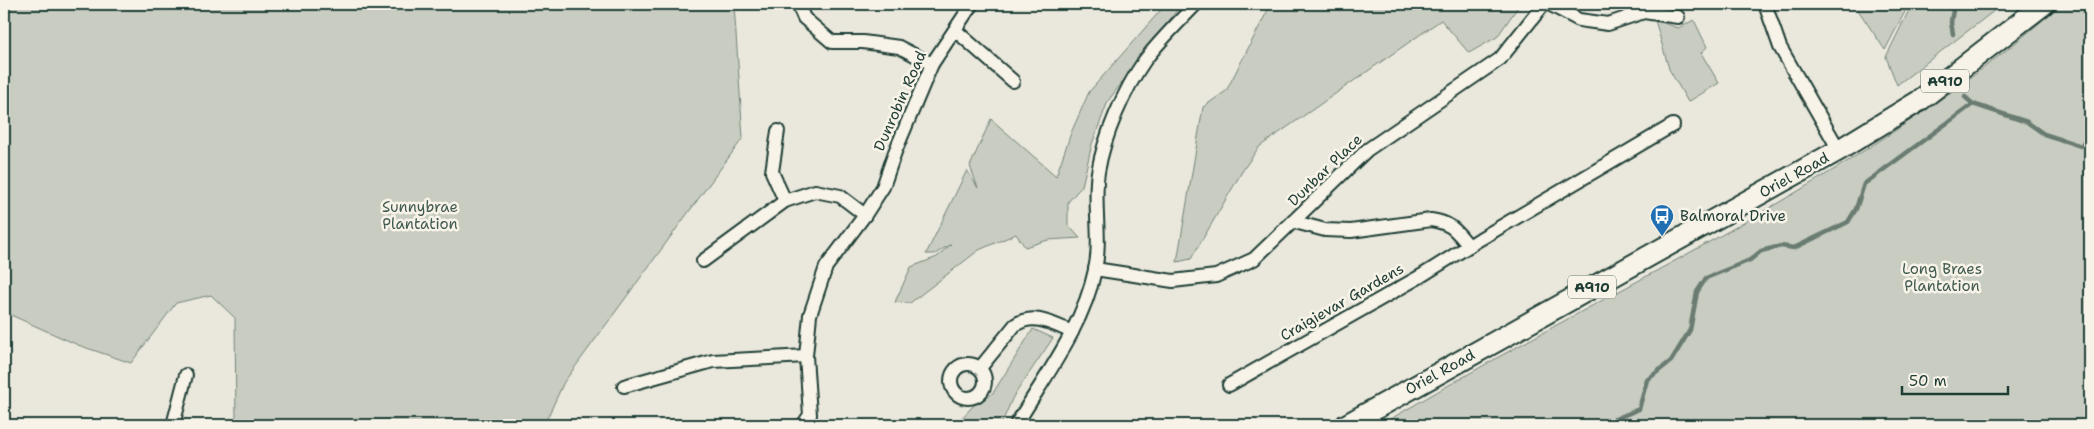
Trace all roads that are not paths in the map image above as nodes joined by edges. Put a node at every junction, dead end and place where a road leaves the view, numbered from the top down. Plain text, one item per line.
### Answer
1 (798, 4) edge
2 (972, 4) edge
3 (1196, 4) edge
4 (1544, 4) edge
5 (1549, 4) edge
6 (1765, 4) edge
7 (2044, 4) edge
8 (1678, 17) dead end
9 (955, 30) junction
10 (932, 64) junction
11 (1013, 81) dead end
12 (1673, 126) dead end
13 (778, 132) dead end
14 (1839, 150) junction
15 (785, 201) junction
16 (865, 215) junction
17 (1295, 222) junction
18 (1469, 246) junction
19 (703, 261) dead end
20 (1096, 269) junction
21 (1072, 332) junction
22 (806, 356) junction
23 (980, 368) dead end
24 (186, 375) dead end
25 (1229, 385) dead end
26 (624, 386) dead end
27 (173, 425) edge
28 (803, 425) edge
29 (1016, 425) edge
30 (1346, 425) edge

1 - 10 street
2 - 9 street, Dunrobin Road
3 - 20 street
4 - 17 street, Dunbar Place
5 - 8 street
6 - 14 street
7 - 14 main road, Oriel Road / A910
9 - 10 street, Dunrobin Road
9 - 11 street
10 - 16 street, Dunrobin Road
12 - 18 street, Craigievar Gardens
13 - 15 street
14 - 30 main road, Oriel Road / A910
15 - 16 street
15 - 19 street
16 - 22 street, Dunrobin Road
17 - 18 street
17 - 20 street, Dunbar Place
18 - 25 street, Craigievar Gardens
20 - 21 street
21 - 23 street
21 - 29 street
22 - 26 street
22 - 28 street, Dunrobin Road
24 - 27 street

